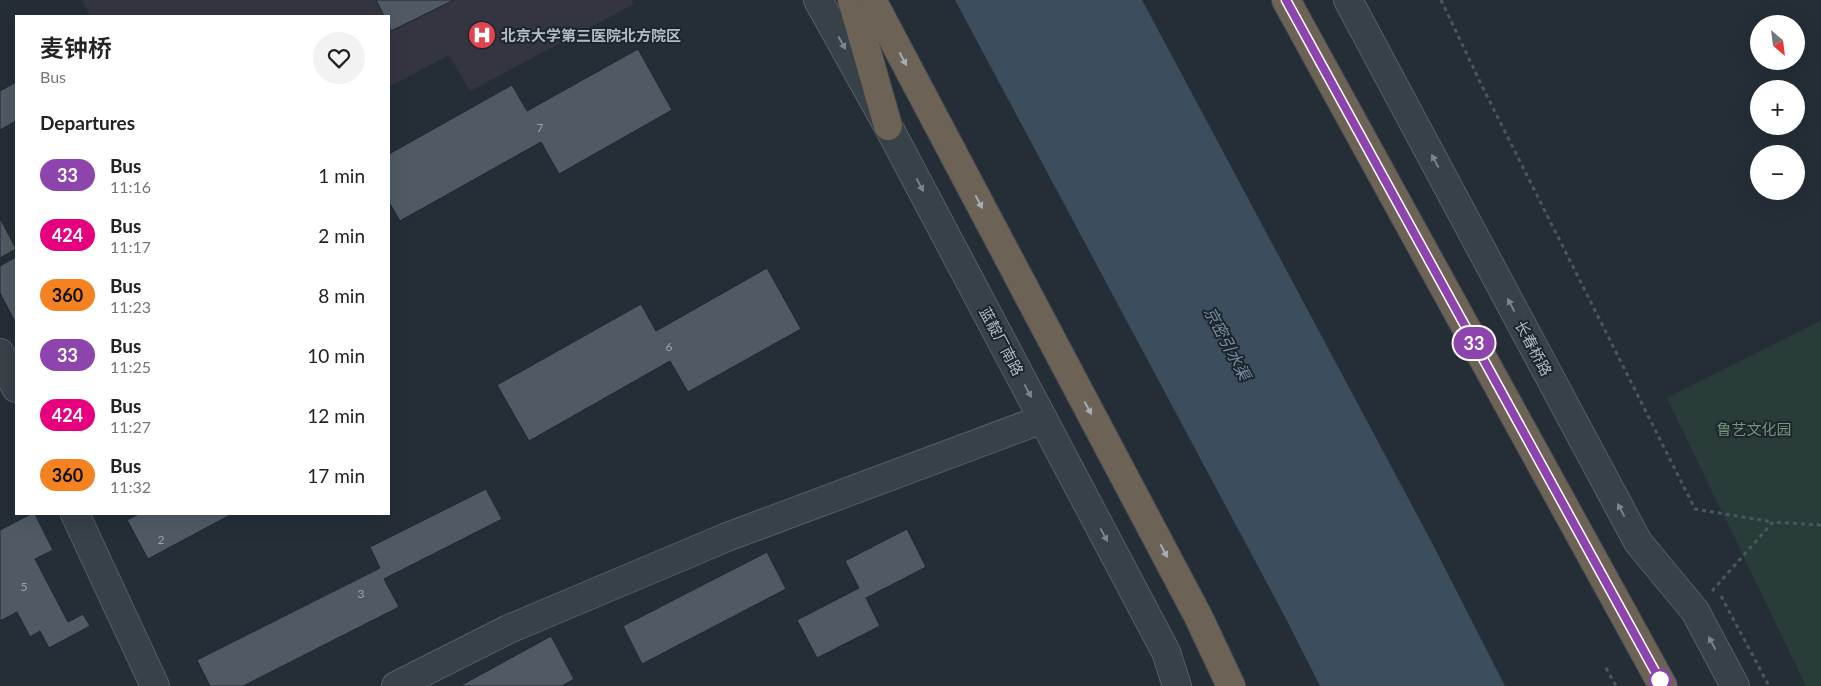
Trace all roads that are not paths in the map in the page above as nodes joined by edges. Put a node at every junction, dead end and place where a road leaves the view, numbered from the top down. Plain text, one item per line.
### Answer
1 (818, 0) edge
2 (852, 0) edge
3 (872, 0) edge
4 (1286, 0) edge
5 (1348, 0) edge
6 (888, 126) junction
7 (0, 353) edge
8 (11, 384) edge
9 (1043, 419) junction
10 (75, 515) edge
11 (155, 686) edge
12 (396, 686) edge
13 (1177, 686) edge
14 (1231, 686) edge
15 (1663, 686) edge
16 (1735, 686) edge

1 -> 6 street, 蓝靛厂南路
2 - 6 highway
3 -> 14 highway
4 - 15 highway
16 -> 5 street, 长春桥路
6 -> 9 street, 蓝靛厂南路
7 - 8 street
9 - 12 street
9 -> 13 street, 蓝靛厂南路
10 - 11 street

